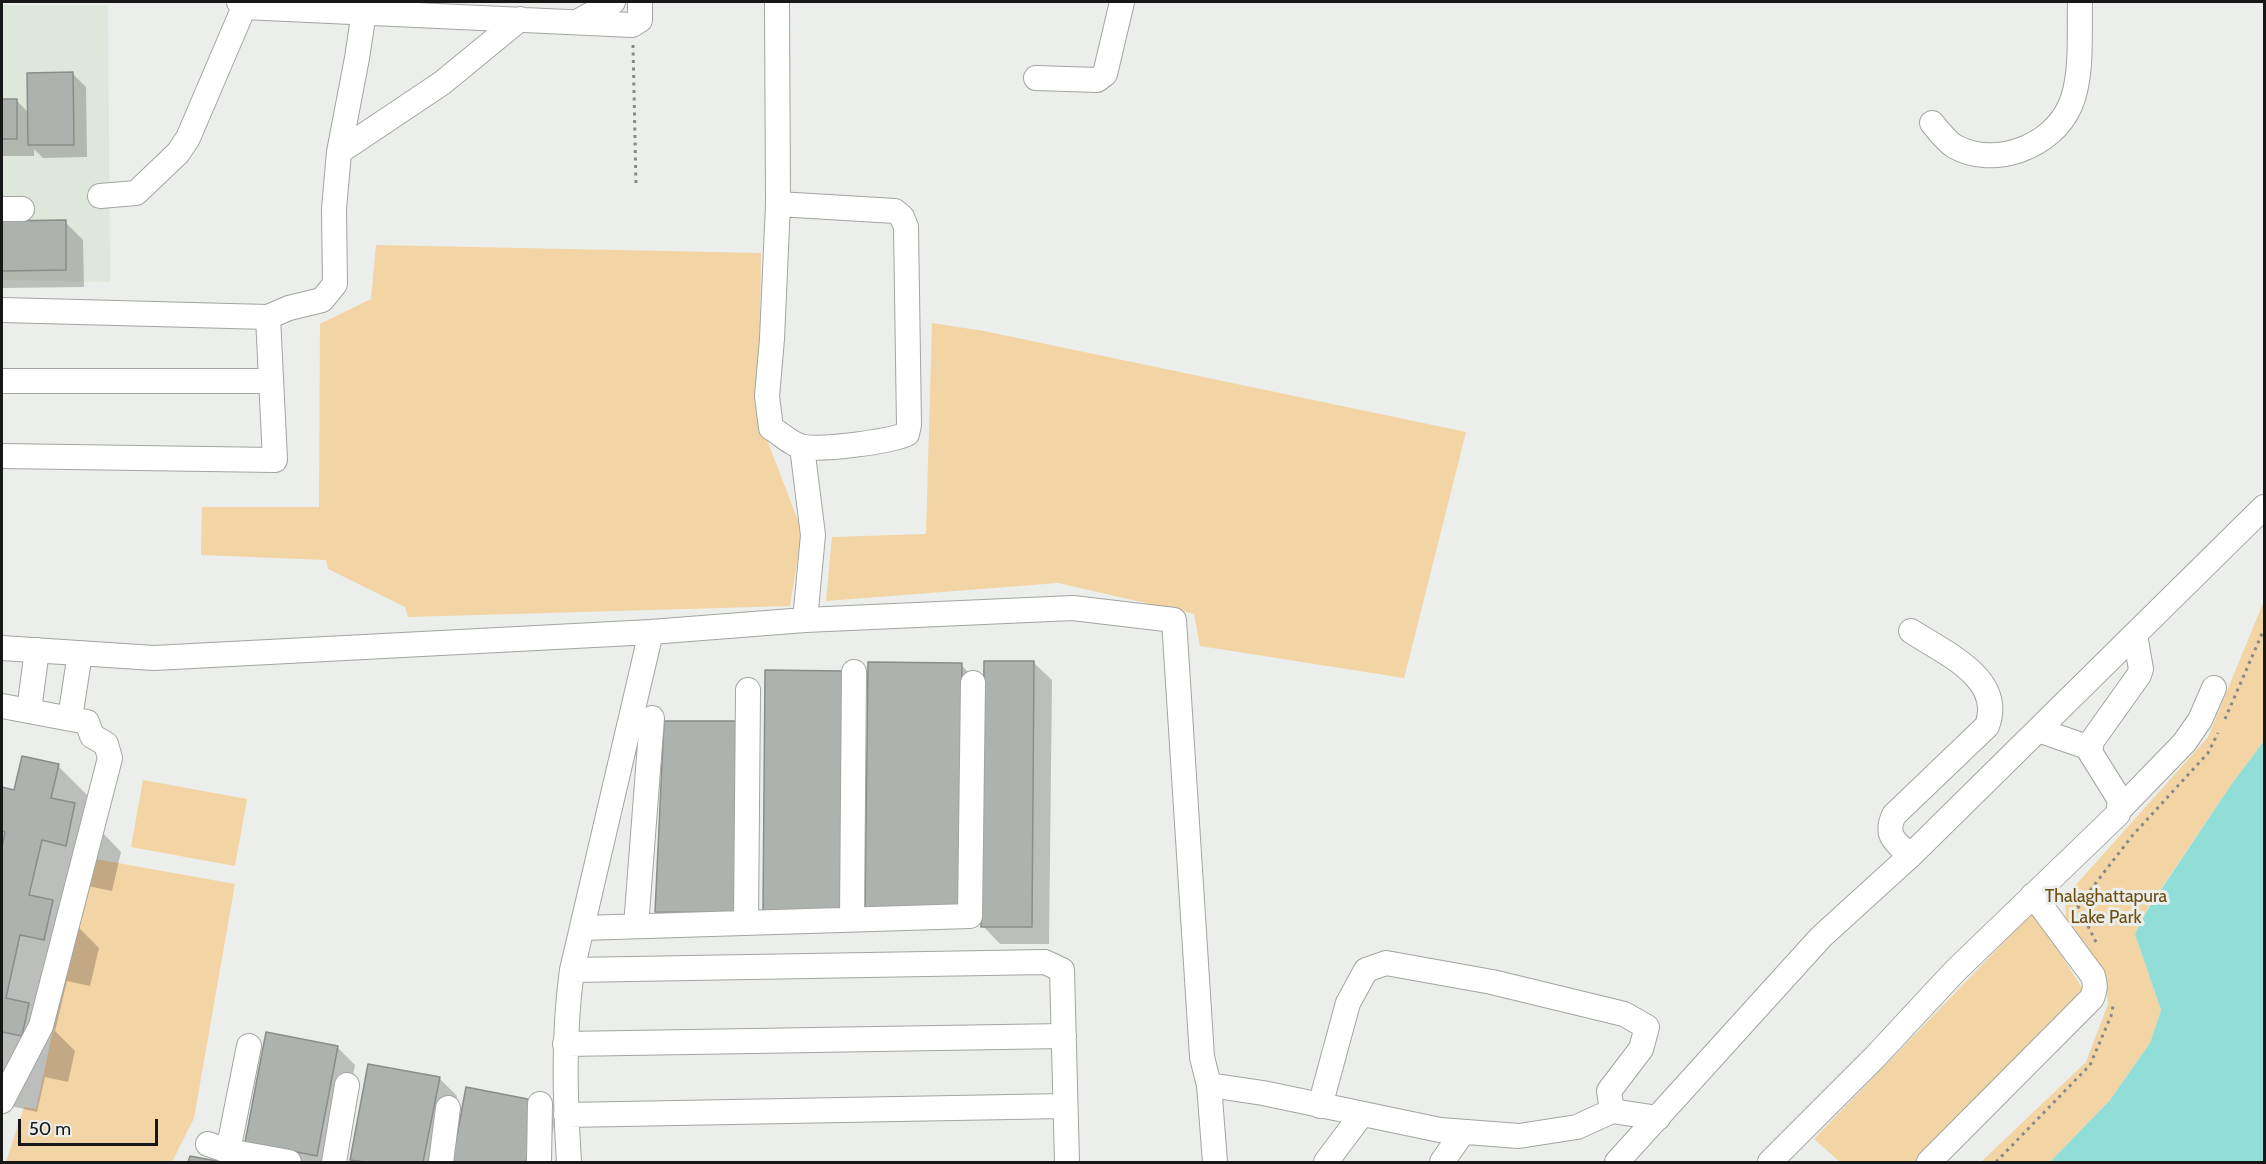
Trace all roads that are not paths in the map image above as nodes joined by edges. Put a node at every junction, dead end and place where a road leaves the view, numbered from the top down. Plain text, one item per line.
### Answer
1 (613, 2) edge
2 (640, 2) edge
3 (777, 2) edge
4 (1122, 2) edge
5 (2080, 2) edge
6 (241, 4) edge
7 (364, 12) junction
8 (520, 20) junction
9 (576, 22) junction
10 (1036, 78) dead end
11 (1932, 123) dead end
12 (339, 152) junction
13 (100, 196) dead end
14 (778, 204) junction
15 (2, 310) edge
16 (268, 317) junction
17 (2, 381) edge
18 (271, 381) junction
19 (802, 447) junction
20 (2, 456) edge
21 (2265, 507) edge
22 (805, 620) junction
23 (651, 632) junction
24 (1911, 632) dead end
25 (2135, 635) junction
26 (2, 648) edge
27 (37, 650) junction
28 (80, 653) junction
29 (854, 672) dead end
30 (973, 683) dead end
31 (2214, 688) dead end
32 (748, 690) dead end
33 (2, 706) edge
34 (29, 710) junction
35 (70, 718) junction
36 (652, 718) dead end
37 (2038, 730) junction
38 (2090, 748) junction
39 (2121, 808) junction
40 (1910, 856) junction
41 (2033, 895) junction
42 (852, 918) junction
43 (746, 922) junction
44 (636, 926) junction
45 (582, 928) junction
46 (572, 970) junction
47 (1064, 1036) junction
48 (565, 1044) junction
49 (249, 1046) dead end
50 (347, 1085) dead end
51 (1209, 1085) junction
52 (2, 1101) edge
53 (540, 1104) dead end
54 (1065, 1106) junction
55 (1320, 1106) junction
56 (448, 1108) dead end
57 (1612, 1111) junction
58 (1362, 1114) junction
59 (566, 1115) junction
60 (1658, 1118) junction
61 (1463, 1132) junction
62 (289, 1162) edge
63 (334, 1162) edge
64 (441, 1162) edge
65 (539, 1162) edge
66 (569, 1162) edge
67 (1067, 1162) edge
68 (1215, 1162) edge
69 (1326, 1162) edge
70 (1442, 1162) edge
71 (1617, 1162) edge
72 (1770, 1162) edge
73 (1929, 1162) edge

1 - 9 street
2 - 9 street
3 - 14 street
4 - 10 street
5 - 11 street
6 - 7 street
6 - 13 street
7 - 8 street
7 - 12 street
8 - 9 street
8 - 12 street
12 - 16 street
14 - 19 street
14 - 19 street
15 - 16 street
16 - 18 street
17 - 18 street
18 - 20 street
19 - 22 street
21 - 25 street
22 - 23 street
22 - 51 street
23 - 28 street
23 - 45 street
24 - 40 street
25 - 37 street
25 - 38 street
26 - 27 street
27 - 28 street
27 - 34 street
28 - 35 street
29 - 42 street
30 - 42 street
31 - 39 street
32 - 43 street
33 - 34 street
34 - 35 street
35 - 52 street
36 - 44 street
37 - 38 street
37 - 40 street
38 - 39 street
39 - 41 street
40 - 60 street
41 - 72 street
41 - 73 street
42 - 43 street
43 - 44 street
44 - 45 street
45 - 46 street
46 - 47 street
46 - 48 street
47 - 48 street
47 - 54 street
48 - 59 street
49 - 62 street
50 - 63 street
51 - 55 street
51 - 68 street
53 - 65 street
54 - 59 street
54 - 67 street
55 - 57 street
55 - 58 street
56 - 64 street
57 - 60 street
57 - 61 street
58 - 61 street
58 - 69 street
59 - 66 street
60 - 71 street
61 - 70 street

